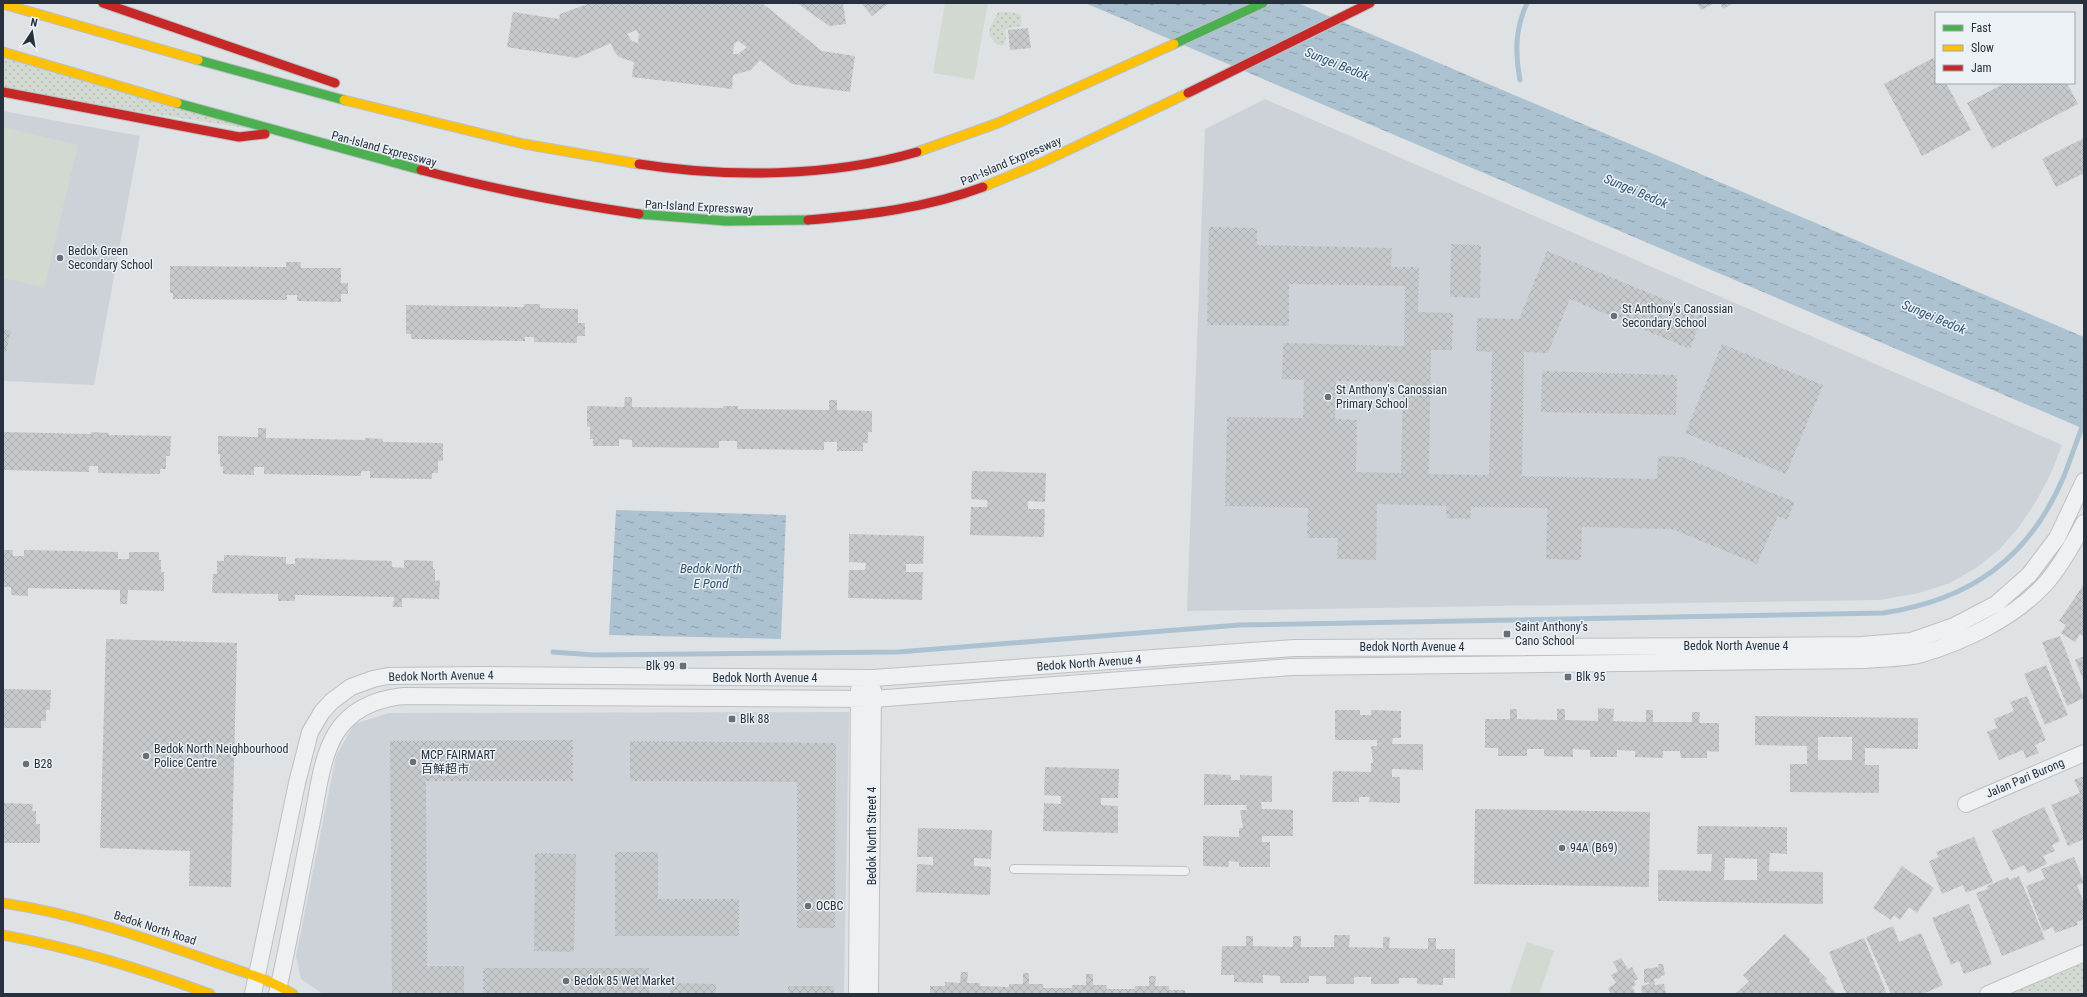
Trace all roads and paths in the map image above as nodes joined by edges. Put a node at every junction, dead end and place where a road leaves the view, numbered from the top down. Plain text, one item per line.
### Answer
1 (104, 3) edge
2 (1263, 3) edge
3 (1370, 3) edge
4 (3, 4) edge
5 (3, 52) edge
6 (344, 87) dead end
7 (3, 92) edge
8 (381, 99) dead end
9 (277, 133) junction
10 (484, 135) junction
11 (2084, 481) edge
12 (2084, 523) edge
13 (866, 678) junction
14 (866, 700) junction
15 (2084, 753) edge
16 (1966, 804) dead end
17 (1014, 869) dead end
18 (1185, 871) dead end
19 (3, 903) edge
20 (3, 935) edge
21 (87, 945) dead end
22 (92, 953) junction
23 (2084, 954) edge
24 (257, 978) junction
25 (277, 990) edge
26 (210, 994) edge
27 (253, 994) edge
28 (293, 994) edge
29 (857, 994) edge
30 (870, 994) edge
31 (1988, 994) edge

1 - 6 main road
2 - 10 main road
3 - 9 main road, Pan-Island Expressway
4 - 10 main road
5 - 9 main road, Pan-Island Expressway
7 - 9 main road
8 - 10 main road
11 - 13 street, Bedok North Avenue 4
12 - 14 street, Bedok North Avenue 4
13 - 14 street, Bedok North Street 4
13 - 24 street, Bedok North Avenue 4
14 - 25 street, Bedok North Avenue 4
14 - 29 street, Bedok North Street 4
14 - 30 street, Bedok North Street 4
15 - 16 street, Jalan Pari Burong
17 - 18 lane
19 - 24 main road, Bedok North Road
20 - 22 main road
21 - 22 main road
22 - 26 main road
23 - 31 street
24 - 25 main road, Bedok North Road
24 - 27 street, Bedok North Avenue 4
25 - 28 main road, Bedok North Road

